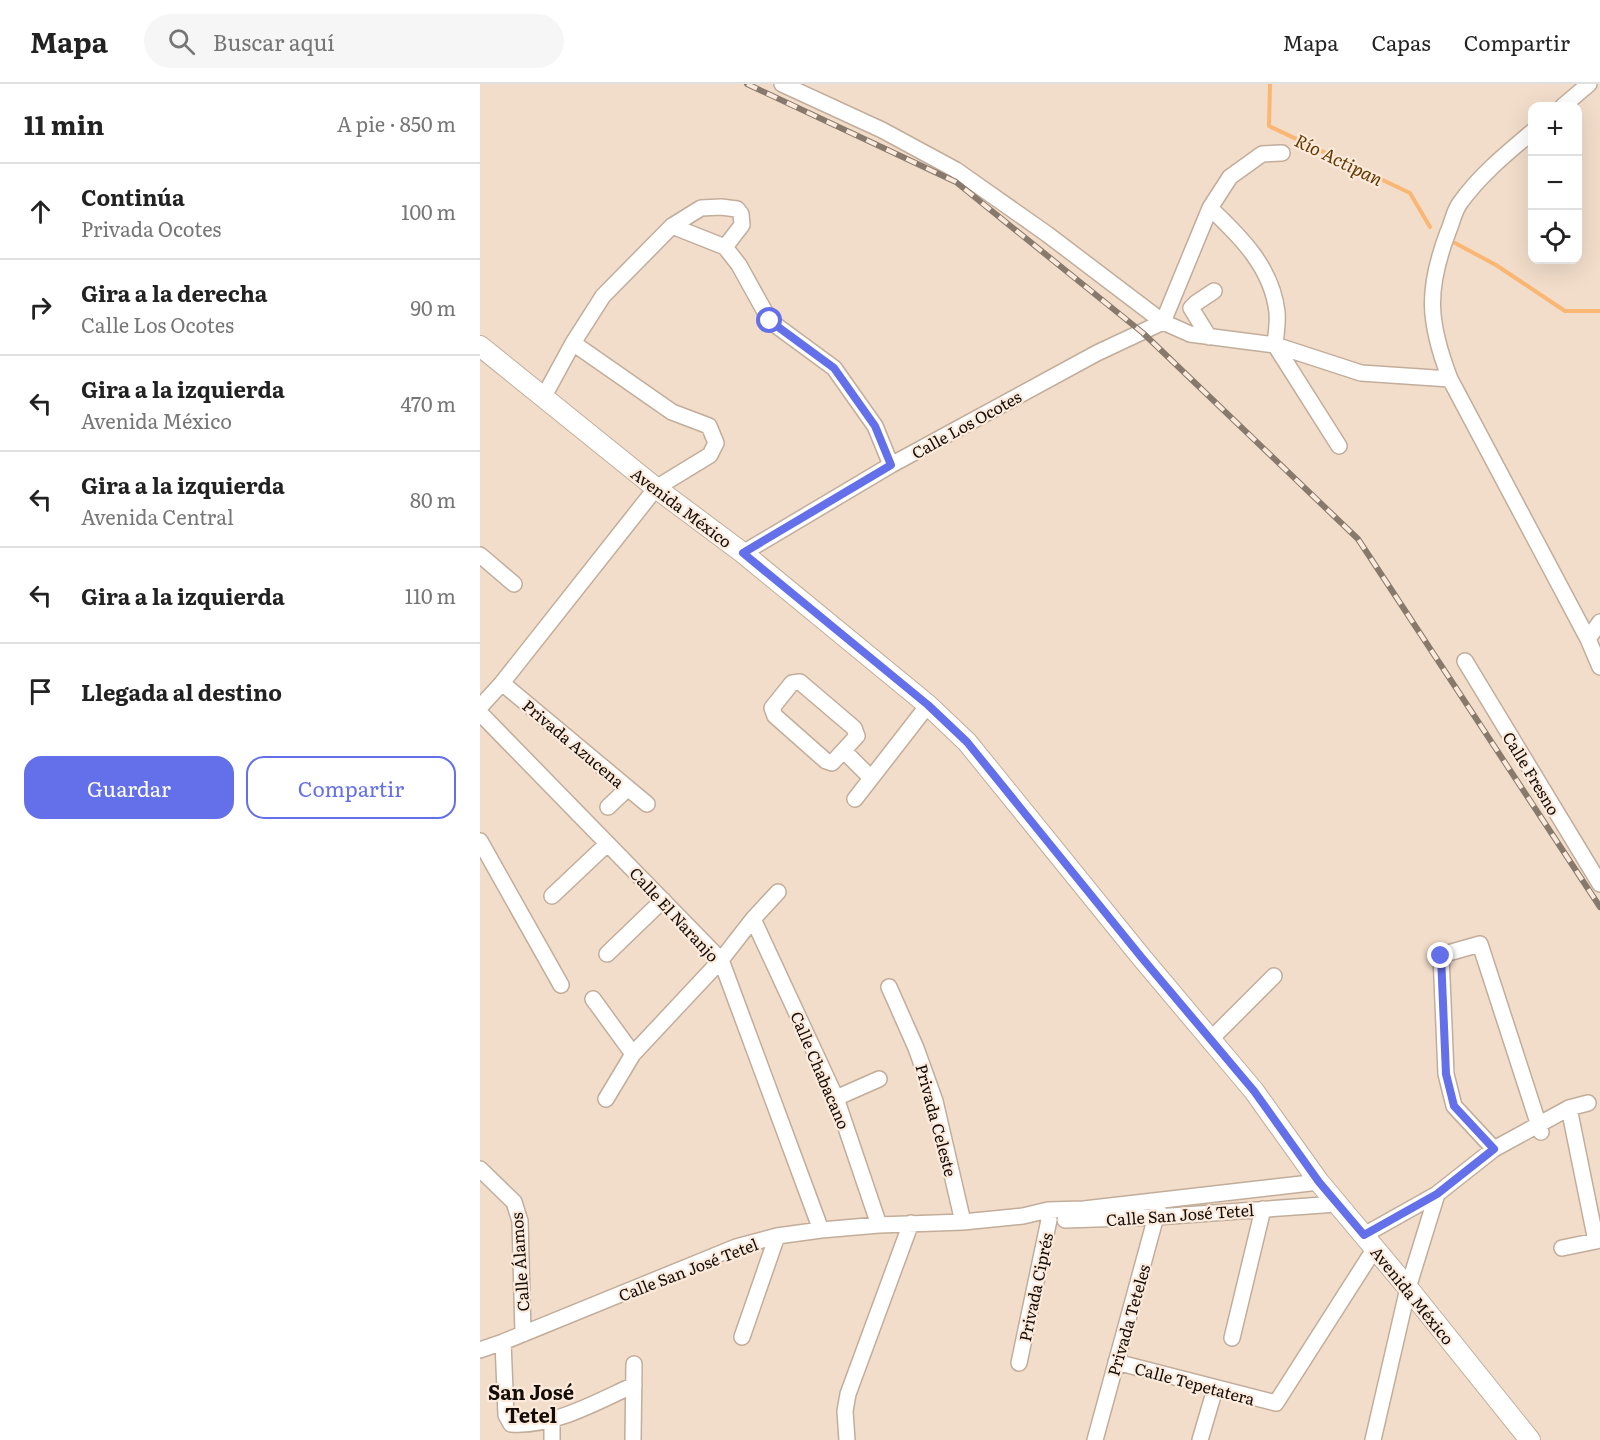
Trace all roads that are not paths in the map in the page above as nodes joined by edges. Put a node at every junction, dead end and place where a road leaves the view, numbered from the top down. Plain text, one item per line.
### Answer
1 (782, 84) edge
2 (1589, 84) edge
3 (1568, 102) edge
4 (1528, 136) edge
5 (1282, 153) dead end
6 (1210, 208) junction
7 (672, 226) junction
8 (725, 247) junction
9 (1214, 291) dead end
10 (1163, 322) junction
11 (1209, 337) junction
12 (573, 343) junction
13 (1275, 345) junction
14 (480, 346) edge
15 (1450, 380) junction
16 (543, 398) junction
17 (1339, 446) dead end
18 (891, 465) junction
19 (656, 488) junction
20 (743, 553) junction
21 (480, 555) edge
22 (514, 584) dead end
23 (1600, 622) edge
24 (1588, 639) junction
25 (1466, 661) dead end
26 (1600, 667) edge
27 (502, 683) junction
28 (928, 705) junction
29 (480, 707) edge
30 (480, 712) edge
31 (844, 751) junction
32 (871, 778) junction
33 (628, 788) junction
34 (855, 799) dead end
35 (646, 804) dead end
36 (608, 807) dead end
37 (480, 841) edge
38 (607, 844) junction
39 (1600, 884) edge
40 (778, 892) dead end
41 (552, 896) dead end
42 (663, 900) junction
43 (753, 919) junction
44 (607, 954) dead end
45 (721, 960) junction
46 (1274, 976) dead end
47 (561, 985) dead end
48 (889, 987) dead end
49 (593, 999) dead end
50 (1210, 1040) junction
51 (633, 1054) junction
52 (879, 1079) dead end
53 (836, 1098) junction
54 (606, 1100) dead end
55 (1594, 1100) edge
56 (1570, 1112) junction
57 (1540, 1128) junction
58 (1494, 1149) junction
59 (1471, 1167) junction
60 (480, 1169) edge
61 (1319, 1182) junction
62 (1437, 1194) junction
63 (1159, 1200) junction
64 (1337, 1204) junction
65 (1263, 1209) junction
66 (1048, 1215) junction
67 (1157, 1217) junction
68 (963, 1222) junction
69 (911, 1223) junction
70 (879, 1225) junction
71 (821, 1230) junction
72 (777, 1236) junction
73 (1598, 1240) edge
74 (1370, 1241) junction
75 (1562, 1248) dead end
76 (1408, 1288) junction
77 (523, 1334) junction
78 (742, 1337) dead end
79 (1232, 1338) dead end
80 (503, 1342) junction
81 (480, 1350) edge
82 (1116, 1362) junction
83 (1019, 1363) dead end
84 (634, 1364) dead end
85 (634, 1385) junction
86 (1215, 1389) junction
87 (552, 1420) junction
88 (552, 1440) edge
89 (633, 1440) edge
90 (847, 1440) edge
91 (1095, 1440) edge
92 (1200, 1440) edge
93 (1373, 1440) edge
94 (1530, 1440) edge

1 - 10 street
2 - 3 street
4 - 15 street
5 - 6 street
6 - 10 street
6 - 13 street
7 - 8 street
7 - 8 street
7 - 12 street
8 - 18 street
9 - 11 street
10 - 11 street
10 - 18 street, Calle Los Ocotes
11 - 13 street
12 - 16 street
12 - 19 street
13 - 15 street
13 - 17 street
14 - 16 main road, Avenida México
15 - 24 street
16 - 19 main road, Avenida México
18 - 20 street, Calle Los Ocotes
19 - 20 main road, Avenida México
19 - 27 street
20 - 28 main road, Avenida México
21 - 22 street
23 - 24 street
24 - 26 street
25 - 39 street, Calle Fresno
27 - 29 street
27 - 33 street, Privada Azucena
28 - 32 street
28 - 50 main road, Avenida México
30 - 38 street, Calle El Naranjo
31 - 31 street
31 - 32 street
32 - 34 street
33 - 35 street, Privada Azucena
33 - 36 street
37 - 47 street
38 - 41 street
38 - 42 street, Calle El Naranjo
40 - 43 street
42 - 44 street
42 - 45 street, Calle El Naranjo
43 - 45 street
43 - 53 street, Calle Chabacano
45 - 51 street
45 - 71 street, Calle El Naranjo
46 - 50 street
48 - 68 street, Privada Celeste
49 - 51 street
50 - 61 main road, Avenida México
51 - 54 street
52 - 53 street
53 - 70 street, Calle Chabacano
55 - 56 street
56 - 57 street
56 - 73 street
57 - 58 street
57 - 58 street
57 - 59 street
58 - 59 street
59 - 62 street
60 - 77 street, Calle Álamos
61 - 63 street, Calle San José Tetel
61 - 64 main road, Avenida México
62 - 74 street
62 - 76 street
63 - 66 street, Calle San José Tetel
63 - 67 street, Privada Teteles
64 - 65 street, Calle San José Tetel
64 - 74 main road, Avenida México
65 - 67 street, Calle San José Tetel
65 - 79 street
66 - 67 street, Calle San José Tetel
66 - 68 street, Calle San José Tetel
66 - 83 street, Privada Ciprés
67 - 82 street, Privada Teteles
68 - 69 street, Calle San José Tetel
69 - 70 street, Calle San José Tetel
69 - 90 street
70 - 71 street, Calle San José Tetel
71 - 72 street, Calle San José Tetel
72 - 77 street, Calle San José Tetel
72 - 78 street
73 - 75 street
74 - 76 main road, Avenida México
74 - 86 street, Calle Tepetatera
76 - 93 street
76 - 94 main road, Avenida México
77 - 80 street, Calle San José Tetel
80 - 81 street, Calle San José Tetel
80 - 87 street
82 - 86 street, Calle Tepetatera
82 - 91 street, Privada Teteles
84 - 85 street
85 - 87 street
85 - 89 street
86 - 92 street
87 - 88 street

